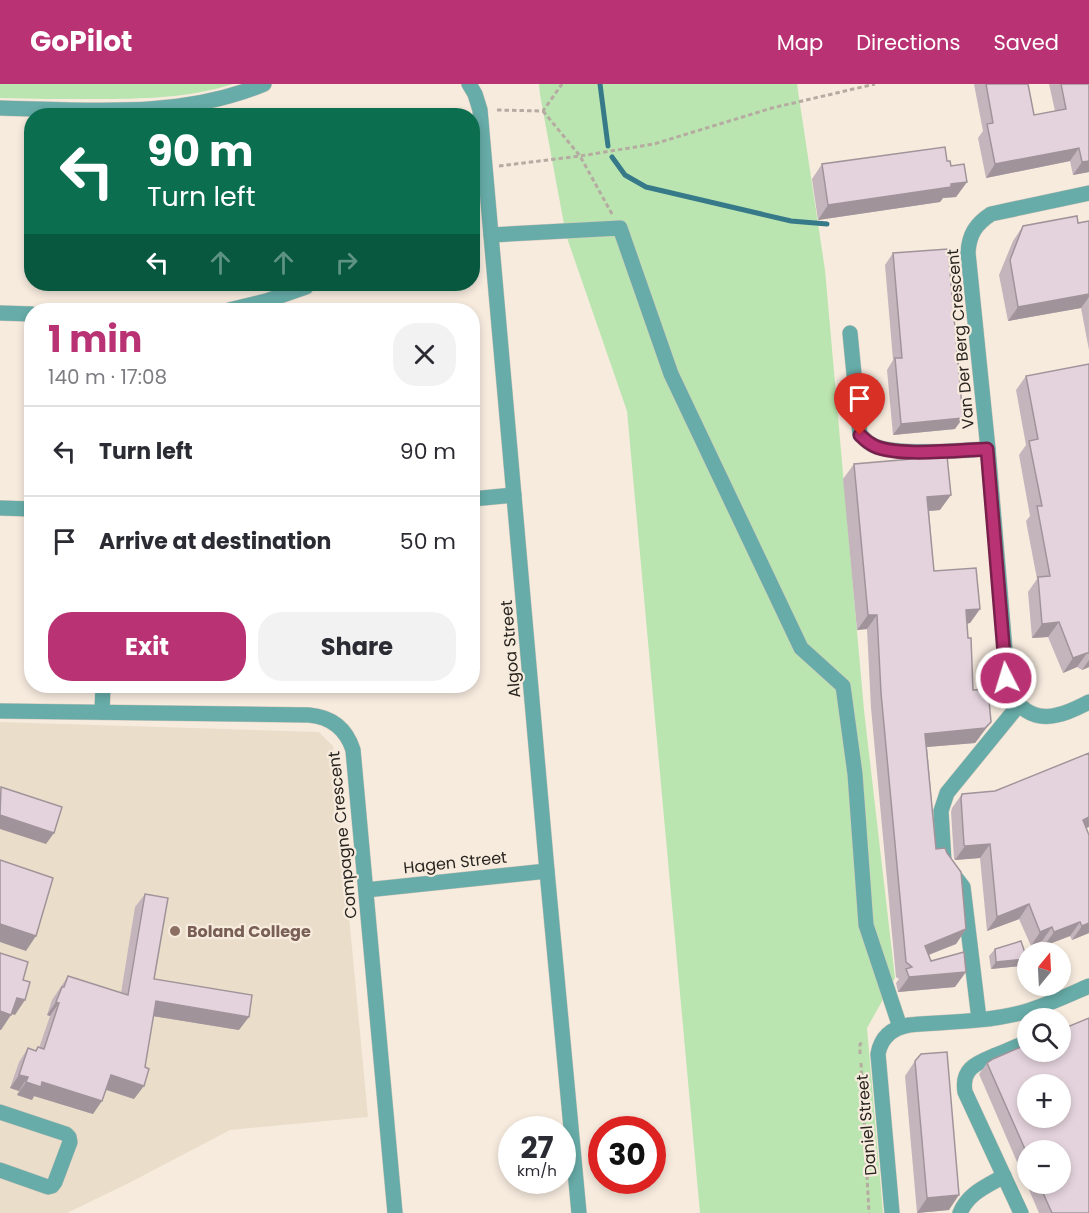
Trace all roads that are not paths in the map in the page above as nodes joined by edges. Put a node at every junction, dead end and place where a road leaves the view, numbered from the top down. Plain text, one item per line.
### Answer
1 (264, 84) edge
2 (468, 84) edge
3 (0, 108) edge
4 (24, 108) edge
5 (166, 108) edge
6 (480, 108) edge
7 (480, 110) edge
8 (1089, 193) edge
9 (491, 236) junction
10 (295, 291) edge
11 (258, 303) edge
12 (0, 313) edge
13 (24, 314) edge
14 (850, 333) dead end
15 (987, 449) junction
16 (514, 495) junction
17 (480, 498) edge
18 (0, 508) edge
19 (24, 509) edge
20 (103, 693) edge
21 (1089, 702) edge
22 (1018, 706) junction
23 (0, 711) edge
24 (102, 712) junction
25 (548, 871) junction
26 (366, 890) junction
27 (1089, 986) edge
28 (1044, 1008) edge
29 (1017, 1015) edge
30 (979, 1019) junction
31 (900, 1027) junction
32 (1017, 1047) edge
33 (0, 1112) edge
34 (0, 1170) edge
35 (1004, 1176) junction
36 (395, 1213) edge
37 (579, 1213) edge
38 (892, 1213) edge
39 (960, 1213) edge
40 (1021, 1213) edge

1 - 5 street
2 - 6 street, Algoa Street
3 - 4 street
7 - 9 street, Algoa Street
8 - 15 street, Van Der Berg Crescent
9 - 16 street, Algoa Street
9 - 31 street
10 - 11 street
12 - 13 street
14 - 15 street
15 - 22 street, Van Der Berg Crescent
16 - 17 street
16 - 25 street, Algoa Street
18 - 19 street
20 - 24 street
21 - 22 street
22 - 30 street
23 - 24 street, Compagne Crescent
24 - 26 street, Compagne Crescent
25 - 26 street, Hagen Street
25 - 37 street, Algoa Street
26 - 36 street, Compagne Crescent
27 - 28 street
29 - 30 street
30 - 31 street
31 - 38 street, Daniel Street
32 - 35 street
33 - 34 street
35 - 39 street
35 - 40 street

